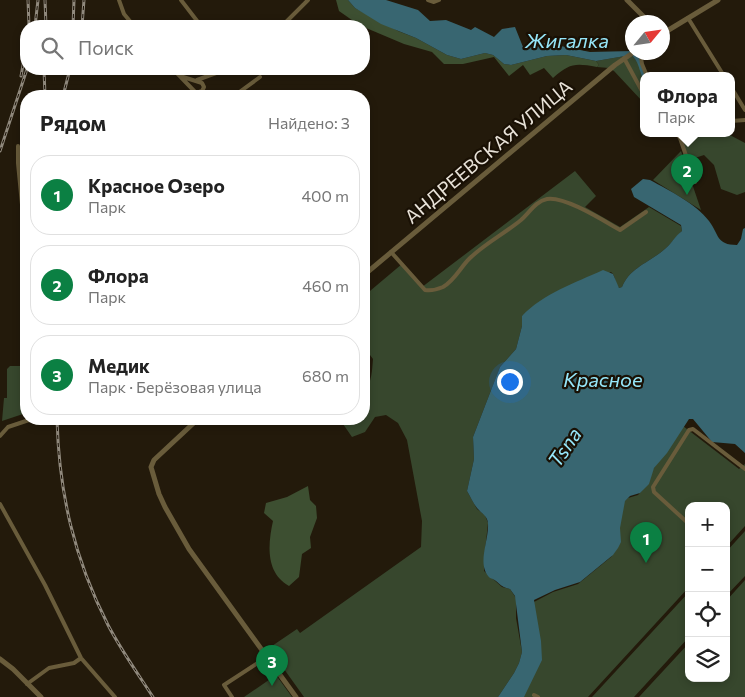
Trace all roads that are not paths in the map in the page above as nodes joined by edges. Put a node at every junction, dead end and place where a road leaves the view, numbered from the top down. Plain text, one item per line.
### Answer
1 (119, 0) edge
2 (182, 0) edge
3 (308, 0) edge
4 (428, 0) edge
5 (439, 0) edge
6 (627, 0) edge
7 (718, 0) edge
8 (642, 15) edge
9 (688, 18) junction
10 (129, 20) edge
11 (197, 20) edge
12 (288, 20) edge
13 (670, 29) edge
14 (625, 59) edge
15 (631, 60) edge
16 (641, 60) edge
17 (645, 72) edge
18 (722, 72) edge
19 (210, 75) edge
20 (180, 76) joint
21 (260, 77) dead end
22 (197, 80) junction
23 (640, 85) edge
24 (193, 90) edge
25 (202, 90) edge
26 (242, 90) edge
27 (735, 94) edge
28 (745, 110) edge
29 (679, 137) edge
30 (18, 146) dead end
31 (695, 182) dead end
32 (20, 184) edge
33 (646, 212) dead end
34 (391, 252) junction
35 (370, 270) edge
36 (20, 423) edge
37 (192, 425) edge
38 (1, 435) edge
39 (745, 469) edge
40 (0, 504) edge
41 (685, 520) edge
42 (267, 657) junction
43 (81, 658) junction
44 (0, 659) edge
45 (27, 684) junction
46 (41, 697) edge
47 (115, 697) edge
48 (232, 697) edge
49 (296, 697) edge

1 - 10 street
2 - 11 street
3 - 12 street
4 - 5 street
6 - 8 street
7 - 9 street
9 - 13 street
9 - 18 street
14 - 34 street, АНДРЕЕВСКАЯ УЛИЦА
15 - 23 street
16 - 17 street
19 - 22 street
20 - 22 street
20 - 24 street
21 - 26 street
22 - 25 street
27 - 28 street
29 - 31 street
30 - 32 street
33 - 34 street
34 - 35 street, АНДРЕЕВСКАЯ УЛИЦА
36 - 38 street
37 - 42 street
39 - 41 street
40 - 43 street
42 - 48 street
42 - 49 street
43 - 45 street
43 - 47 street
44 - 45 street
45 - 46 street

